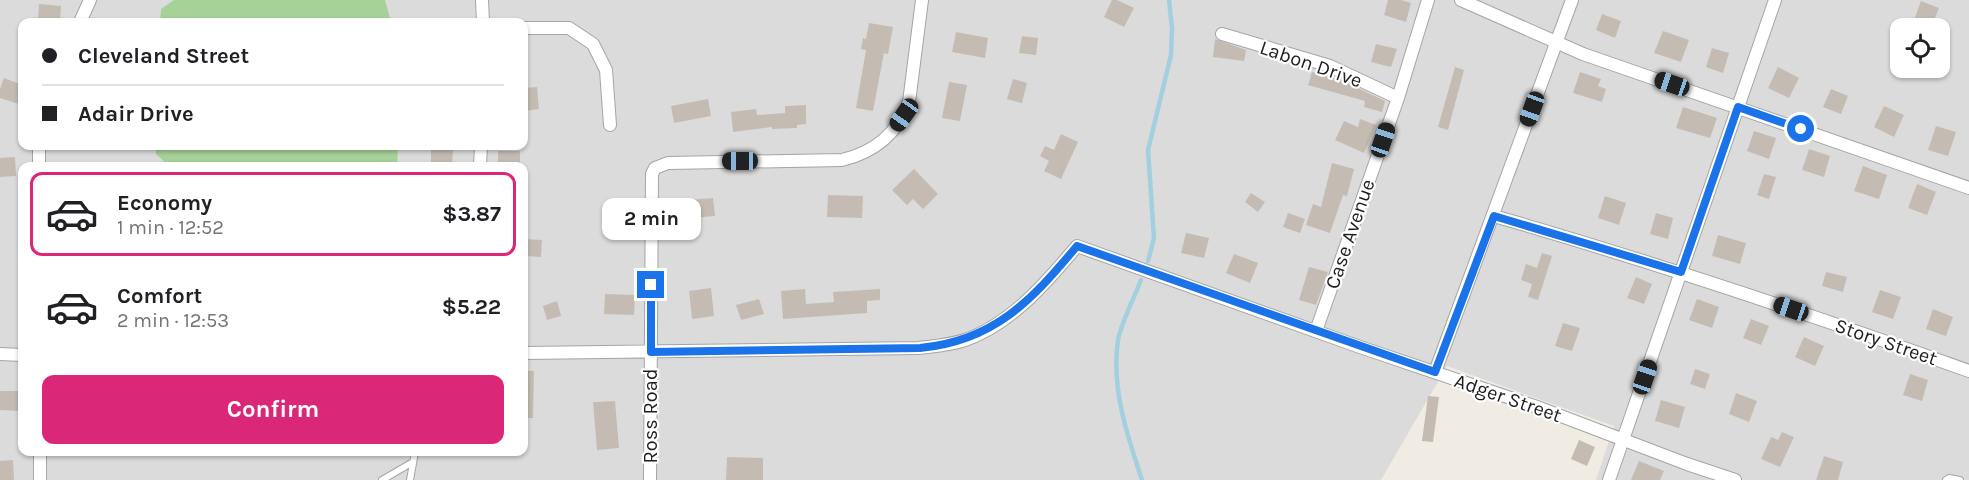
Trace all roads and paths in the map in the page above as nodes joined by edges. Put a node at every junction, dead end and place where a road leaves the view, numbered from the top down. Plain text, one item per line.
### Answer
1 (90, 0) edge
2 (482, 0) edge
3 (922, 0) edge
4 (1428, 0) edge
5 (1461, 0) edge
6 (1572, 0) edge
7 (1775, 0) edge
8 (82, 18) edge
9 (483, 18) edge
10 (528, 28) edge
11 (1222, 34) dead end
12 (1557, 43) junction
13 (1398, 98) junction
14 (1738, 107) junction
15 (610, 125) dead end
16 (1969, 188) edge
17 (1494, 216) junction
18 (1681, 272) junction
19 (1316, 331) junction
20 (651, 352) junction
21 (528, 353) edge
22 (0, 354) edge
23 (18, 355) edge
24 (1969, 371) edge
25 (1435, 372) junction
26 (1623, 440) junction
27 (40, 456) edge
28 (414, 456) edge
29 (413, 462) junction
30 (40, 480) edge
31 (382, 480) edge
32 (410, 480) edge
33 (650, 480) edge
34 (1609, 480) edge
35 (1735, 480) edge
36 (1946, 480) edge
37 (1960, 480) edge

1 - 8 street
2 - 9 street
3 - 20 street, Ross Road
4 - 13 street, Case Avenue
5 - 12 street
6 - 12 street
7 - 14 street
10 - 15 street
11 - 13 street, Labon Drive
12 - 14 street
12 - 17 street
13 - 19 street, Case Avenue
14 - 16 street
14 - 18 street
17 - 18 street, Story Street
17 - 25 street
18 - 24 street, Story Street
18 - 26 street
19 - 20 street, Adger Street
19 - 25 street, Adger Street
20 - 21 street
20 - 33 street, Ross Road
22 - 23 street
25 - 26 street, Adger Street
26 - 34 street
26 - 35 street, Adger Street
27 - 30 street
28 - 29 lane
29 - 31 lane
29 - 32 lane
36 - 37 lane

